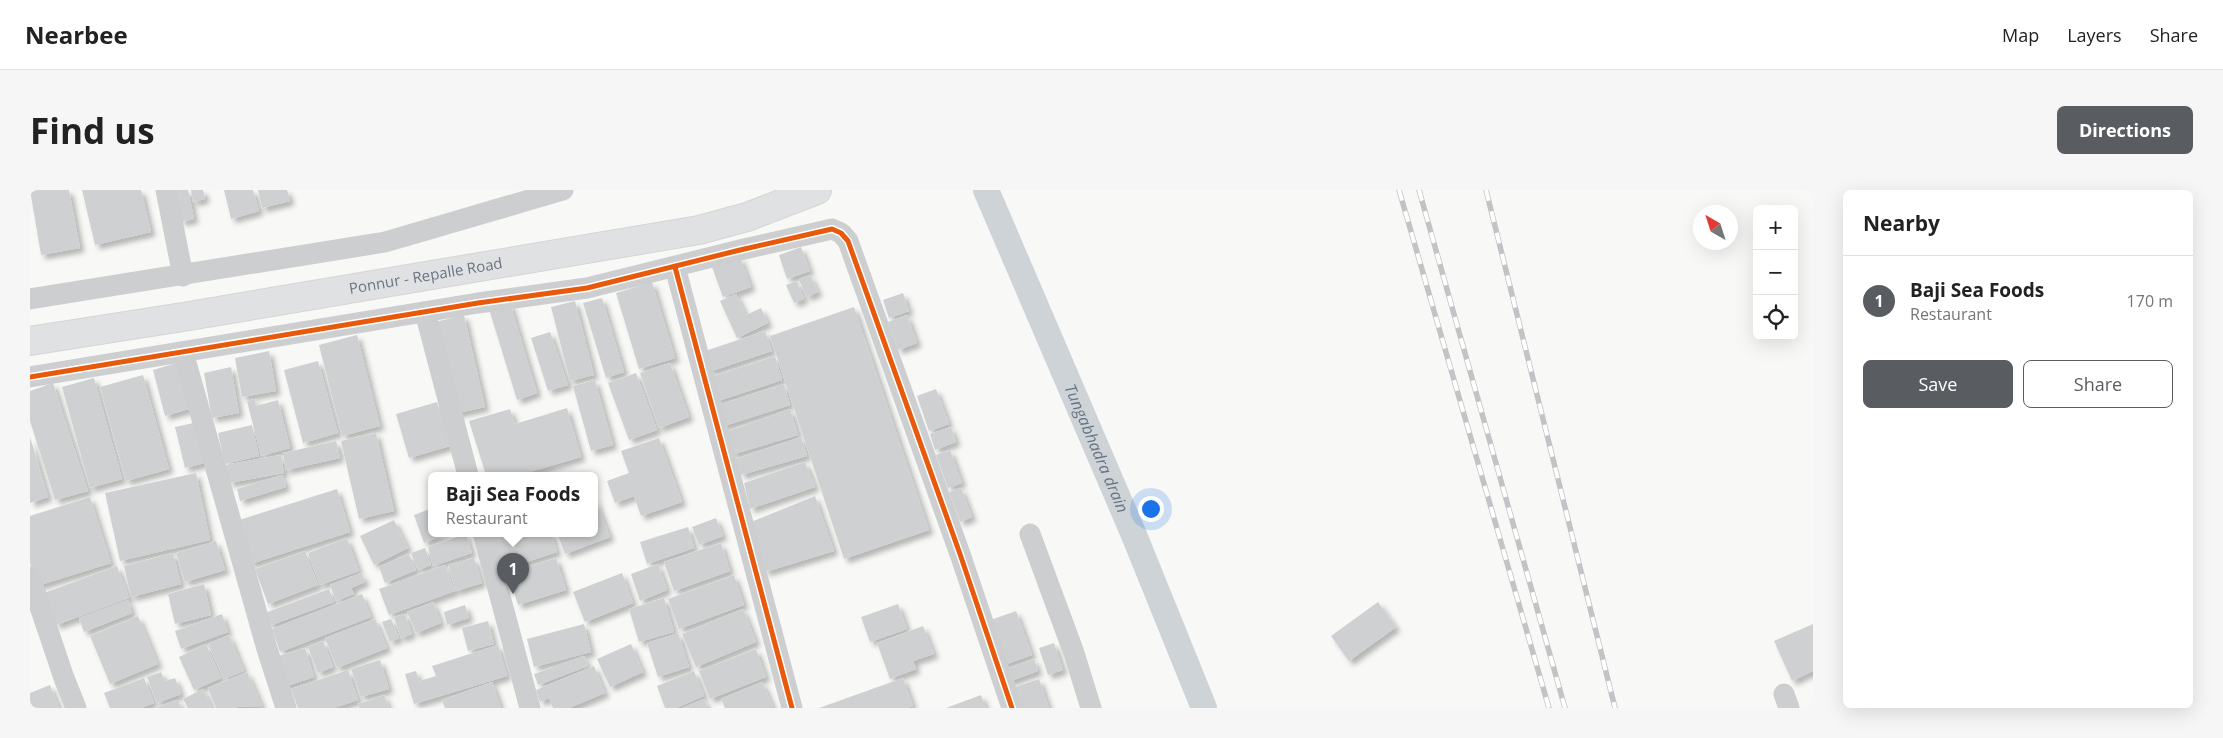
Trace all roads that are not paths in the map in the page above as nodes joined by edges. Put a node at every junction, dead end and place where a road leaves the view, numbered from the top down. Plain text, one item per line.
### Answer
1 (166, 190) edge
2 (817, 190) edge
3 (558, 191) edge
4 (675, 267) junction
5 (183, 276) junction
6 (30, 299) edge
7 (425, 312) junction
8 (30, 341) edge
9 (183, 352) junction
10 (30, 377) edge
11 (467, 472) edge
12 (1030, 534) dead end
13 (484, 537) edge
14 (30, 577) edge
15 (76, 708) edge
16 (286, 708) edge
17 (530, 708) edge
18 (792, 708) edge
19 (1012, 708) edge
20 (1091, 708) edge

1 - 5 street
2 - 8 main road, Ponnur - Repalle Road
3 - 5 street
4 - 7 street
4 - 18 street
4 - 19 street
5 - 6 street
7 - 9 street
7 - 11 street
9 - 10 street
9 - 16 street
12 - 20 street
13 - 17 street
14 - 15 street

